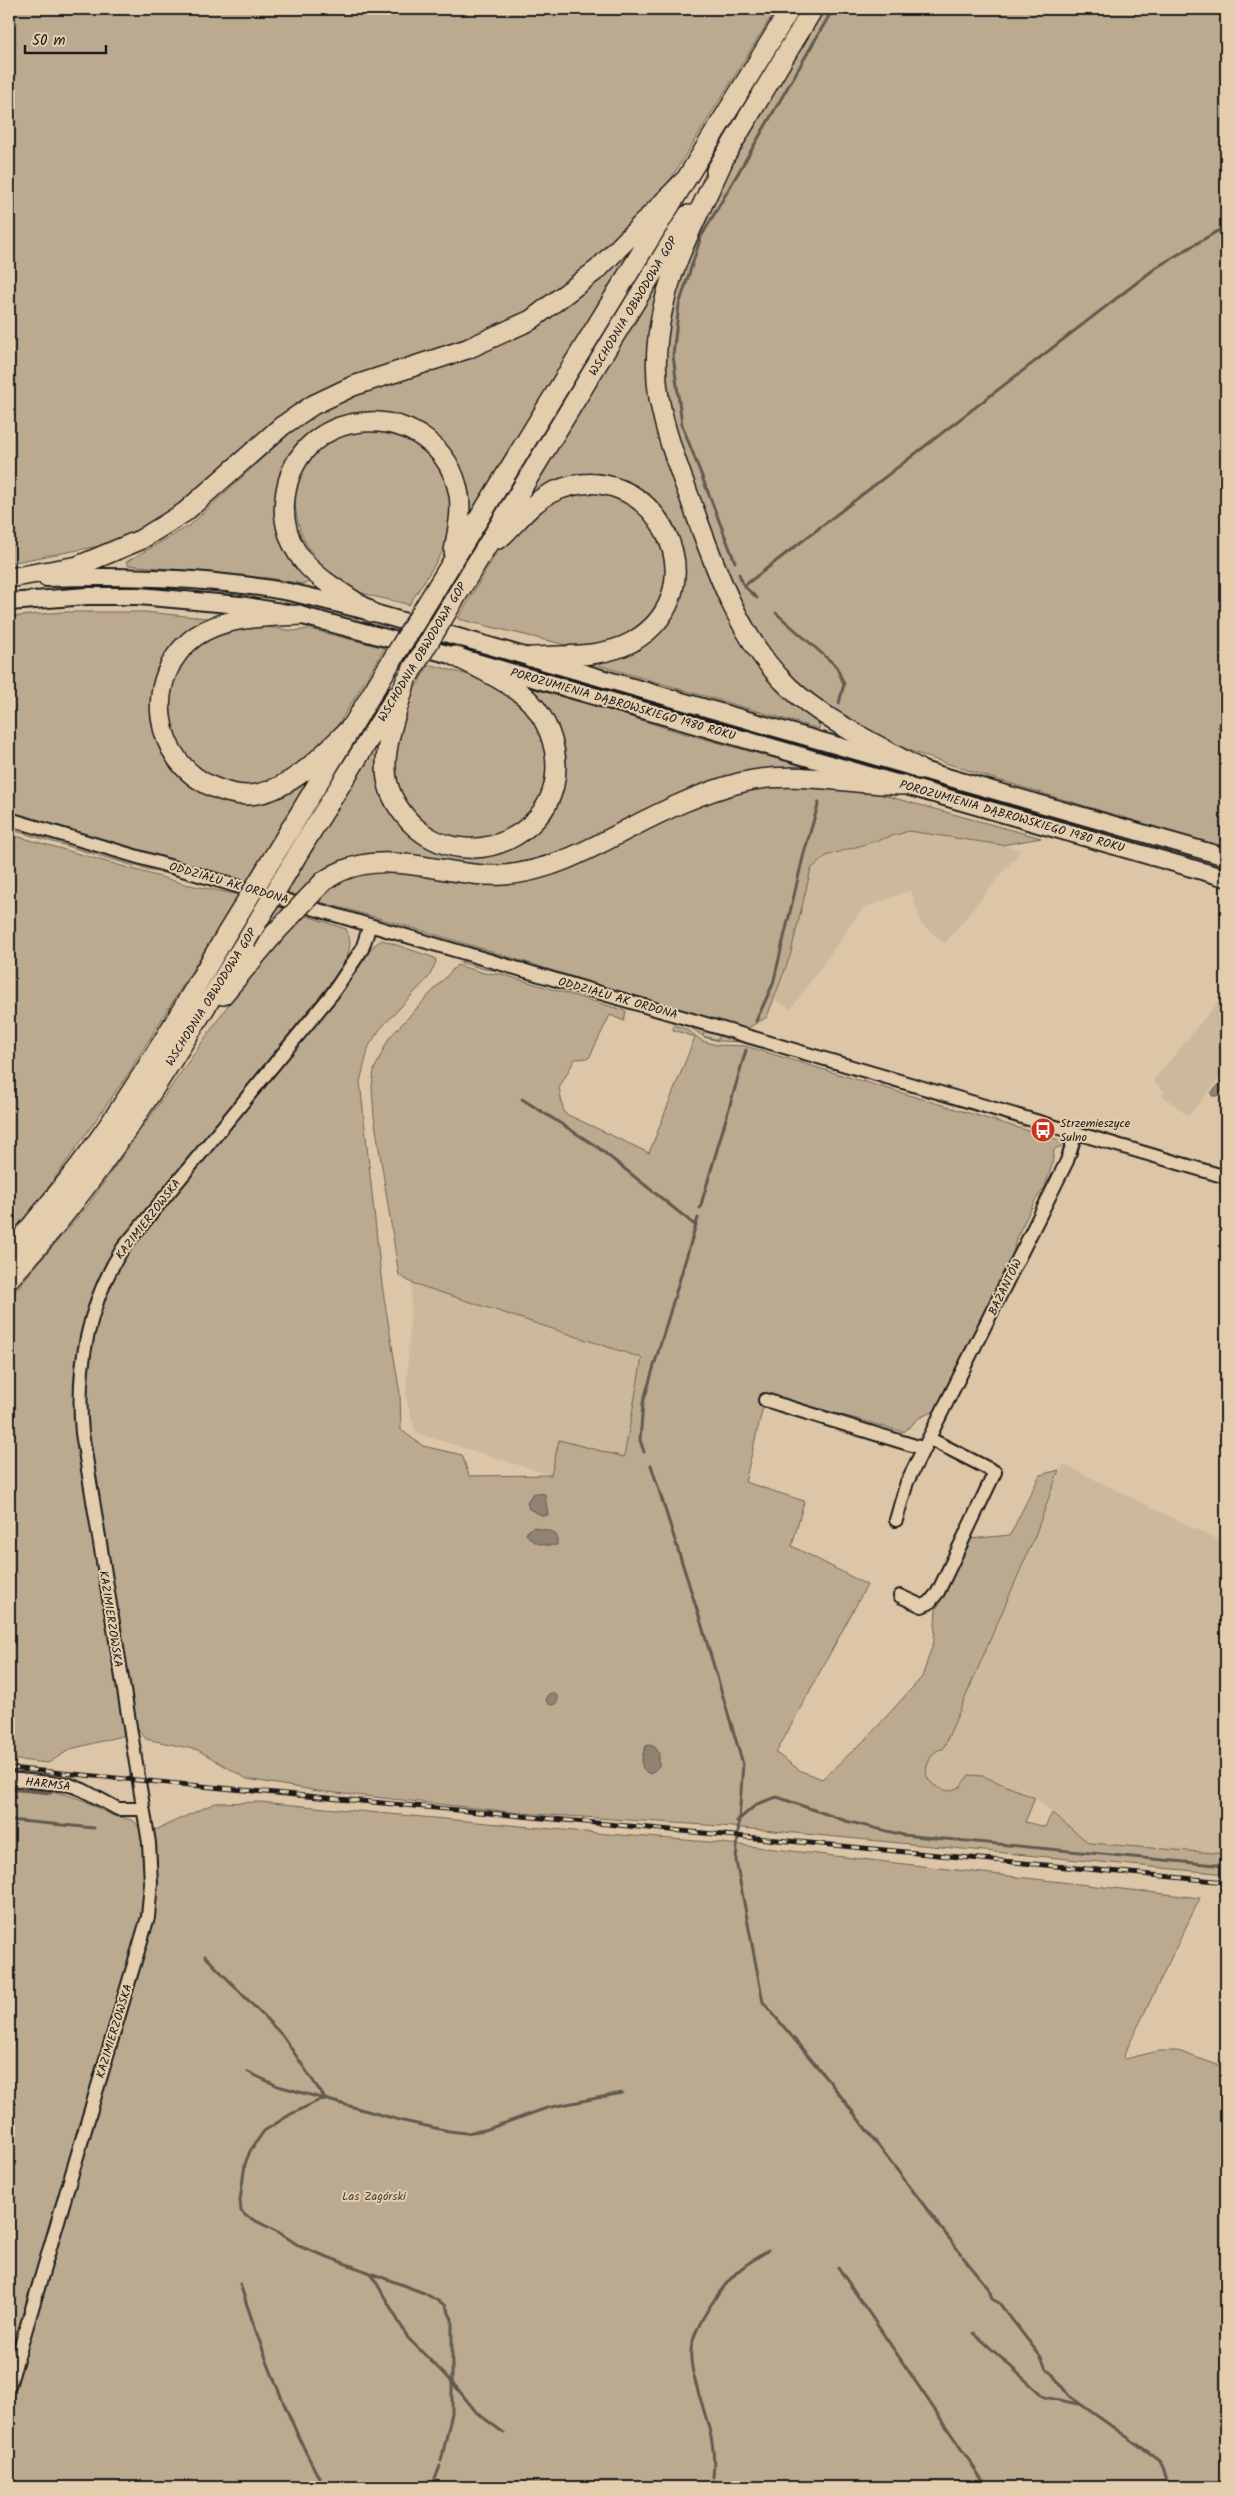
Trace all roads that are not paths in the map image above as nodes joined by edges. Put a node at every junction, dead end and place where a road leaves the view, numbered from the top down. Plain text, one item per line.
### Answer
1 (790, 9) edge
2 (813, 9) edge
3 (722, 160) junction
4 (684, 181) junction
5 (481, 555) junction
6 (451, 564) junction
7 (9, 580) edge
8 (9, 602) edge
9 (370, 612) junction
10 (299, 616) junction
11 (455, 656) junction
12 (531, 658) junction
13 (407, 677) junction
14 (354, 724) junction
15 (919, 769) junction
16 (904, 785) junction
17 (9, 819) edge
18 (1226, 857) edge
19 (1226, 878) edge
20 (370, 925) junction
21 (203, 1012) junction
22 (1076, 1133) junction
23 (1226, 1177) edge
24 (9, 1253) edge
25 (9, 1279) edge
26 (765, 1400) dead end
27 (928, 1444) junction
28 (896, 1520) dead end
29 (900, 1596) dead end
30 (9, 1779) edge
31 (142, 1809) junction
32 (9, 2386) edge

1 - 4 highway, WSCHODNIA OBWODOWA GOP
2 - 3 highway, WSCHODNIA OBWODOWA GOP
3 - 5 highway, WSCHODNIA OBWODOWA GOP
3 - 15 highway
4 - 6 highway, WSCHODNIA OBWODOWA GOP
4 - 7 highway
5 - 12 highway
5 - 13 highway, WSCHODNIA OBWODOWA GOP, bridge
6 - 9 highway
6 - 14 highway, WSCHODNIA OBWODOWA GOP, bridge
7 - 9 main road, POROZUMIENIA DĄBROWSKIEGO 1980 ROKU
8 - 10 main road, POROZUMIENIA DĄBROWSKIEGO 1980 ROKU
9 - 12 main road, POROZUMIENIA DĄBROWSKIEGO 1980 ROKU
10 - 11 main road, POROZUMIENIA DĄBROWSKIEGO 1980 ROKU
10 - 14 highway
11 - 13 highway
11 - 16 main road, POROZUMIENIA DĄBROWSKIEGO 1980 ROKU
12 - 15 main road, POROZUMIENIA DĄBROWSKIEGO 1980 ROKU
13 - 21 highway, WSCHODNIA OBWODOWA GOP, bridge
14 - 24 highway, WSCHODNIA OBWODOWA GOP, bridge
15 - 18 main road, POROZUMIENIA DĄBROWSKIEGO 1980 ROKU
16 - 19 main road, POROZUMIENIA DĄBROWSKIEGO 1980 ROKU
16 - 21 highway, bridge
17 - 20 street, ODDZIAŁU AK ORDONA
20 - 22 street, ODDZIAŁU AK ORDONA
20 - 31 street, KAZIMIERZOWSKA
21 - 25 highway, WSCHODNIA OBWODOWA GOP
22 - 23 street, ODDZIAŁU AK ORDONA
22 - 27 street, BAŻANTÓW
26 - 27 street
27 - 28 street, BAŻANTÓW
27 - 29 street
30 - 31 street, HARMSA
31 - 32 street, KAZIMIERZOWSKA

